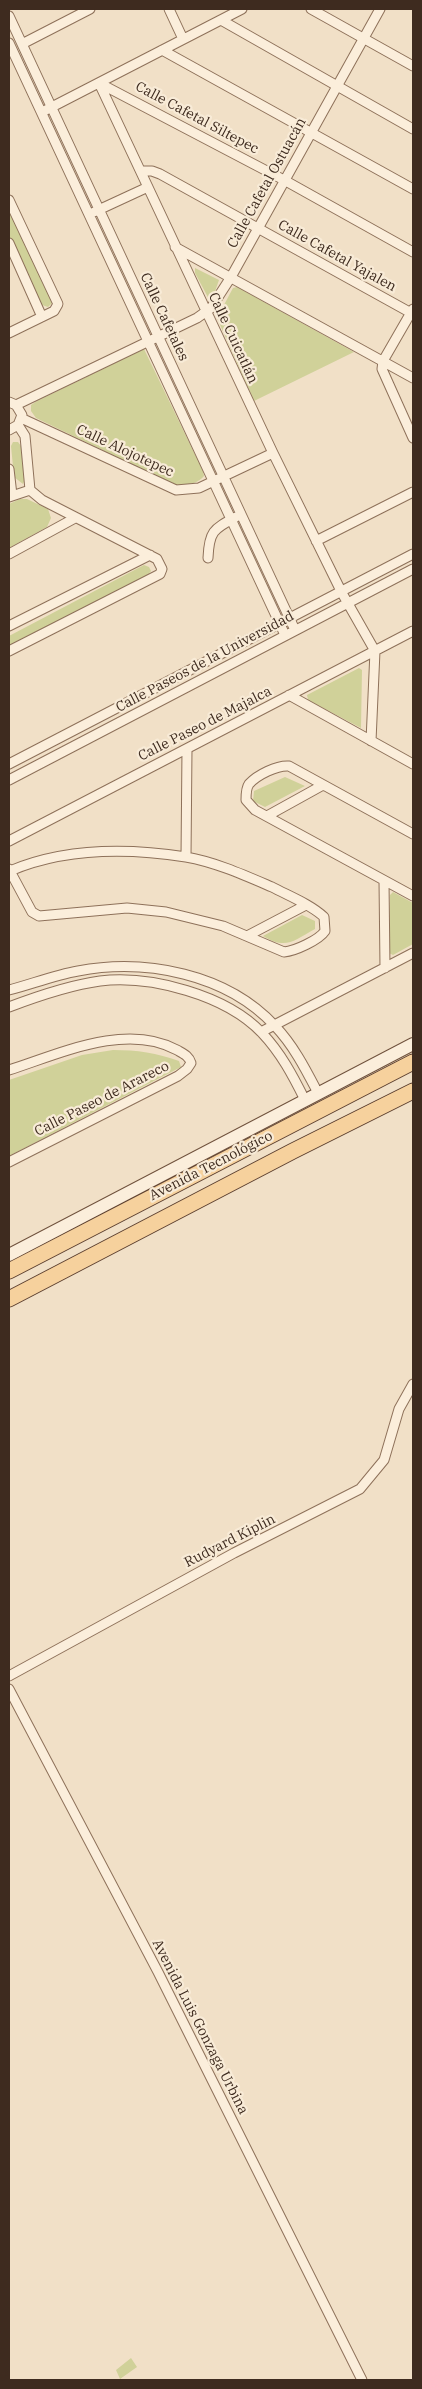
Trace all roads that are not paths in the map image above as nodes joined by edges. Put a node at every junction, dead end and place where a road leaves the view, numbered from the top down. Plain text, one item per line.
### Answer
1 (90, 9) edge
2 (169, 9) edge
3 (242, 9) edge
4 (311, 9) edge
5 (380, 9) edge
6 (9, 16) edge
7 (220, 20) junction
8 (364, 38) junction
9 (184, 39) junction
10 (9, 43) edge
11 (22, 44) junction
12 (162, 50) junction
13 (413, 66) edge
14 (99, 82) junction
15 (337, 87) junction
16 (51, 107) junction
17 (41, 112) junction
18 (413, 129) edge
19 (311, 133) junction
20 (141, 171) junction
21 (284, 180) junction
22 (148, 187) junction
23 (413, 190) edge
24 (9, 200) edge
25 (99, 210) junction
26 (89, 214) junction
27 (258, 227) junction
28 (9, 243) edge
29 (175, 247) junction
30 (413, 252) edge
31 (231, 277) junction
32 (413, 312) edge
33 (205, 313) junction
34 (42, 317) junction
35 (9, 333) edge
36 (158, 336) junction
37 (148, 340) junction
38 (383, 361) junction
39 (413, 378) edge
40 (12, 403) edge
41 (20, 422) junction
42 (9, 430) edge
43 (413, 438) edge
44 (273, 454) junction
45 (9, 469) edge
46 (223, 476) junction
47 (213, 481) junction
48 (30, 490) junction
49 (413, 492) edge
50 (10, 496) edge
51 (241, 514) junction
52 (75, 518) junction
53 (231, 519) junction
54 (316, 541) junction
55 (9, 554) edge
56 (413, 554) edge
57 (150, 555) junction
58 (208, 558) dead end
59 (413, 569) edge
60 (342, 593) junction
61 (348, 603) junction
62 (290, 619) junction
63 (280, 624) junction
64 (9, 626) edge
65 (295, 630) junction
66 (413, 631) edge
67 (285, 634) junction
68 (9, 651) edge
69 (375, 651) junction
70 (289, 695) junction
71 (132, 701) junction
72 (139, 712) junction
73 (371, 740) junction
74 (186, 748) junction
75 (9, 764) edge
76 (413, 764) edge
77 (9, 780) edge
78 (323, 785) junction
79 (267, 816) junction
80 (413, 834) edge
81 (9, 841) edge
82 (186, 857) junction
83 (9, 870) edge
84 (384, 881) junction
85 (413, 896) edge
86 (306, 904) junction
87 (246, 936) junction
88 (413, 953) edge
89 (385, 968) junction
90 (9, 990) edge
91 (10, 1004) edge
92 (274, 1024) junction
93 (261, 1032) junction
94 (413, 1044) edge
95 (413, 1062) edge
96 (9, 1070) edge
97 (413, 1090) edge
98 (318, 1093) junction
99 (305, 1100) junction
100 (9, 1162) edge
101 (9, 1255) edge
102 (9, 1271) edge
103 (9, 1299) edge
104 (413, 1384) edge
105 (9, 1676) edge
106 (9, 1689) edge
107 (362, 2380) edge

1 - 11 street
2 - 9 street
3 - 7 street
4 - 8 street
5 - 8 street, Calle Cafetal Ostuacán
6 - 11 street, Calle Cafetales
7 - 9 street
7 - 15 street
8 - 13 street
8 - 15 street, Calle Cafetal Ostuacán
9 - 12 street
10 - 17 street, Calle Cafetales
11 - 16 street, Calle Cafetales
12 - 14 street
12 - 19 street
14 - 16 street
14 - 20 street, Calle Cuicatlán
14 - 21 street, Calle Cafetal Siltepec
15 - 18 street
15 - 19 street, Calle Cafetal Ostuacán
16 - 17 street
16 - 25 street, Calle Cafetales
17 - 26 street, Calle Cafetales
19 - 21 street, Calle Cafetal Ostuacán
19 - 23 street
20 - 22 street, Calle Cuicatlán
20 - 27 street, Calle Cafetal Yajalen
21 - 27 street, Calle Cafetal Ostuacán
21 - 30 street, Calle Cafetal Siltepec
22 - 25 street
22 - 29 street, Calle Cuicatlán
24 - 34 street
25 - 26 street
25 - 36 street, Calle Cafetales
26 - 37 street, Calle Cafetales
27 - 31 street, Calle Cafetal Ostuacán
27 - 32 street, Calle Cafetal Yajalen
28 - 34 street
29 - 31 street
29 - 33 street, Calle Cuicatlán
31 - 33 street, Calle Cafetal Ostuacán
31 - 38 street
32 - 38 street
33 - 36 street, Calle Cafetal Ostuacán
33 - 44 street, Calle Cuicatlán
34 - 35 street
36 - 37 street, Calle Cafetal Ostuacán
36 - 46 street, Calle Cafetales
37 - 40 street, Calle Cafetal Ostuacán
37 - 47 street, Calle Cafetales
38 - 39 street
38 - 43 street
40 - 41 street
41 - 42 street
41 - 47 street, Calle Alojotepec
41 - 48 street
44 - 46 street, Calle Alojotepec
44 - 54 street, Calle Cuicatlán
45 - 50 street
46 - 47 street, Calle Alojotepec
46 - 51 street, Calle Cafetales
47 - 53 street, Calle Cafetales
48 - 50 street
48 - 52 street
49 - 54 street
51 - 53 street
51 - 62 street, Calle Cafetales
52 - 55 street
52 - 57 street
53 - 58 street
53 - 63 street, Calle Cafetales
54 - 60 street, Calle Cuicatlán
56 - 60 street, Calle Paseos de la Universidad
57 - 64 street
57 - 68 street
59 - 61 street, Calle Paseos de la Universidad
60 - 61 street, Calle Cuicatlán
60 - 62 street, Calle Paseos de la Universidad
61 - 65 street, Calle Paseos de la Universidad
61 - 69 street, Calle Cuicatlán
62 - 63 street, Calle Paseos de la Universidad
62 - 65 street, Calle Cafetales
63 - 67 street, Calle Cafetales
63 - 71 street, Calle Paseos de la Universidad
65 - 67 street, Calle Paseos de la Universidad
66 - 69 street, Calle Paseo de Majalca
67 - 72 street, Calle Paseos de la Universidad
69 - 70 street, Calle Paseo de Majalca
69 - 73 street
70 - 73 street
70 - 74 street, Calle Paseo de Majalca
71 - 72 street
71 - 75 street, Calle Paseos de la Universidad
72 - 77 street, Calle Paseos de la Universidad
73 - 76 street
74 - 81 street, Calle Paseo de Majalca
74 - 82 street
78 - 79 street
78 - 79 street
78 - 80 street
79 - 84 street
82 - 83 street
82 - 86 street
83 - 87 street
84 - 85 street
84 - 89 street
86 - 87 street
86 - 87 street
88 - 89 street
89 - 92 street
90 - 92 street
91 - 93 street
92 - 93 street
92 - 98 street
93 - 99 street
94 - 98 street
95 - 102 main road, Avenida Tecnológico
96 - 100 street, Calle Paseo de Arareco
97 - 103 main road, Avenida Tecnológico
98 - 99 street
99 - 101 street
104 - 105 street, Rudyard Kiplin
106 - 107 street, Avenida Luis Gonzaga Urbina

